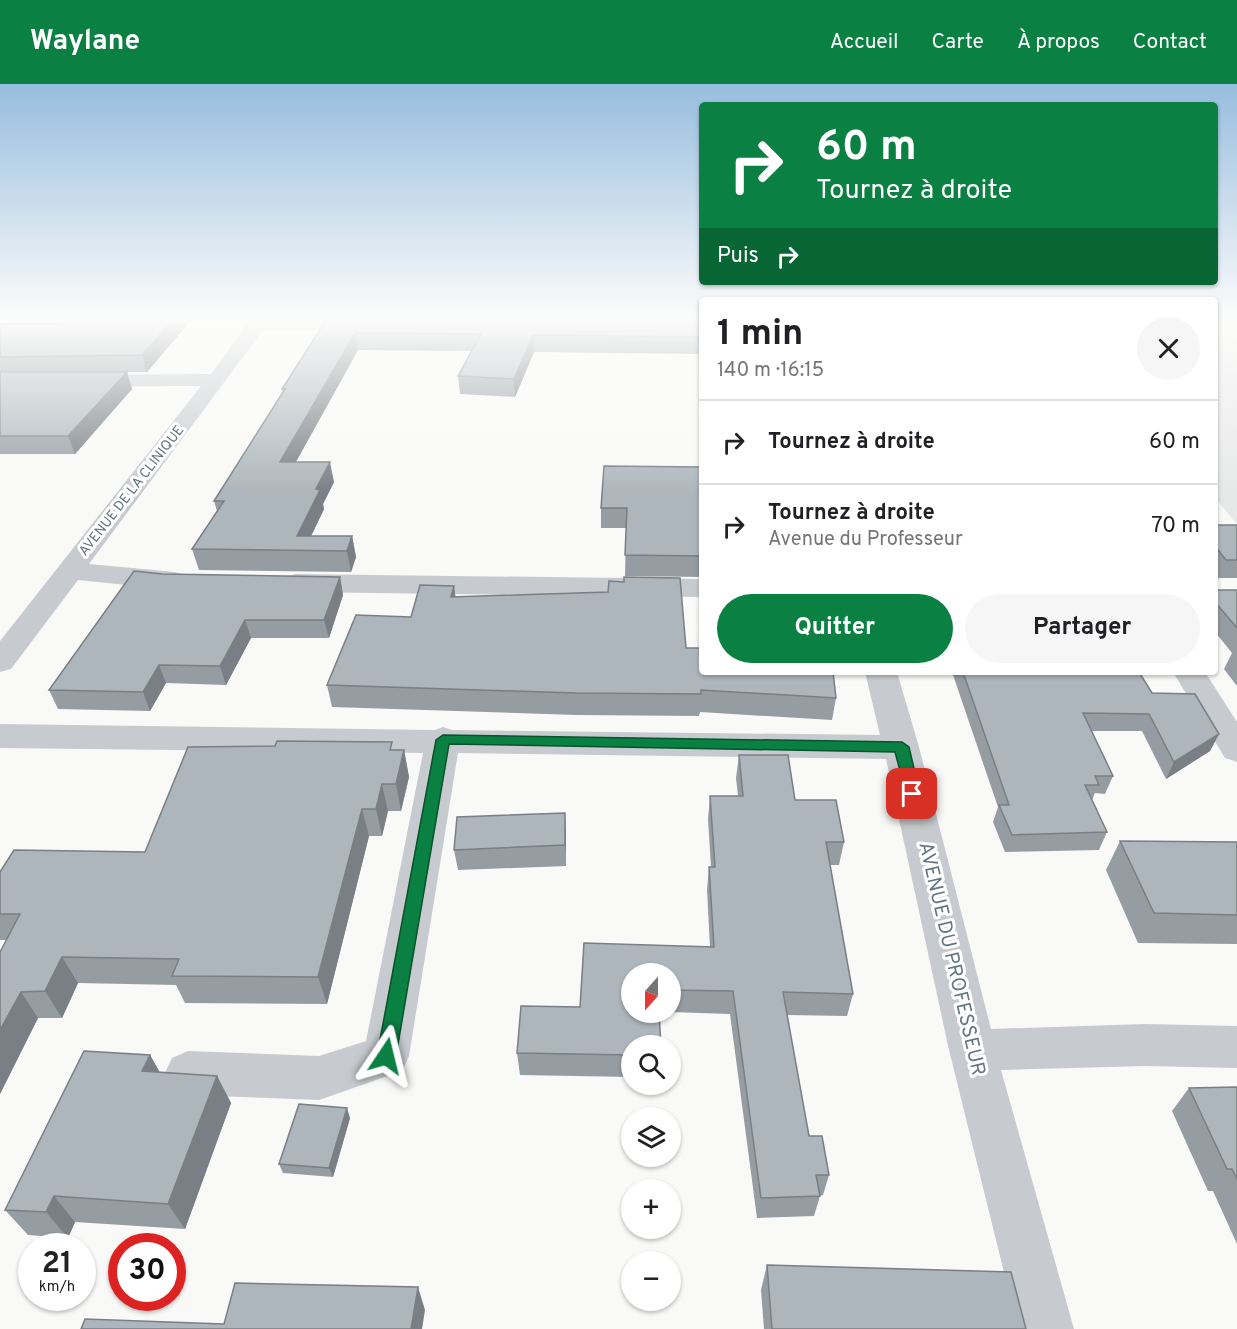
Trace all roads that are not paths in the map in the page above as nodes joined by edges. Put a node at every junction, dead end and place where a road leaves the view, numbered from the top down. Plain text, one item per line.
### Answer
1 (219, 377) edge
2 (217, 380) junction
3 (0, 381) edge
4 (70, 571) junction
5 (204, 582) edge
6 (274, 583) edge
7 (699, 588) edge
8 (0, 662) edge
9 (883, 675) edge
10 (1191, 675) edge
11 (0, 736) edge
12 (443, 740) junction
13 (902, 747) junction
14 (1237, 750) edge
15 (1237, 1047) edge
16 (972, 1050) junction
17 (188, 1073) edge
18 (1046, 1329) edge

1 - 2 street, AVENUE DE LA CLINIQUE
2 - 3 street
2 - 4 street, AVENUE DE LA CLINIQUE
4 - 5 street
4 - 8 street, AVENUE DE LA CLINIQUE
6 - 7 street
9 - 13 street, AVENUE DU PROFESSEUR
10 - 14 street
11 - 12 street
12 - 13 street
12 - 17 street
13 - 16 street, AVENUE DU PROFESSEUR
15 - 16 street
16 - 18 street, AVENUE DU PROFESSEUR

